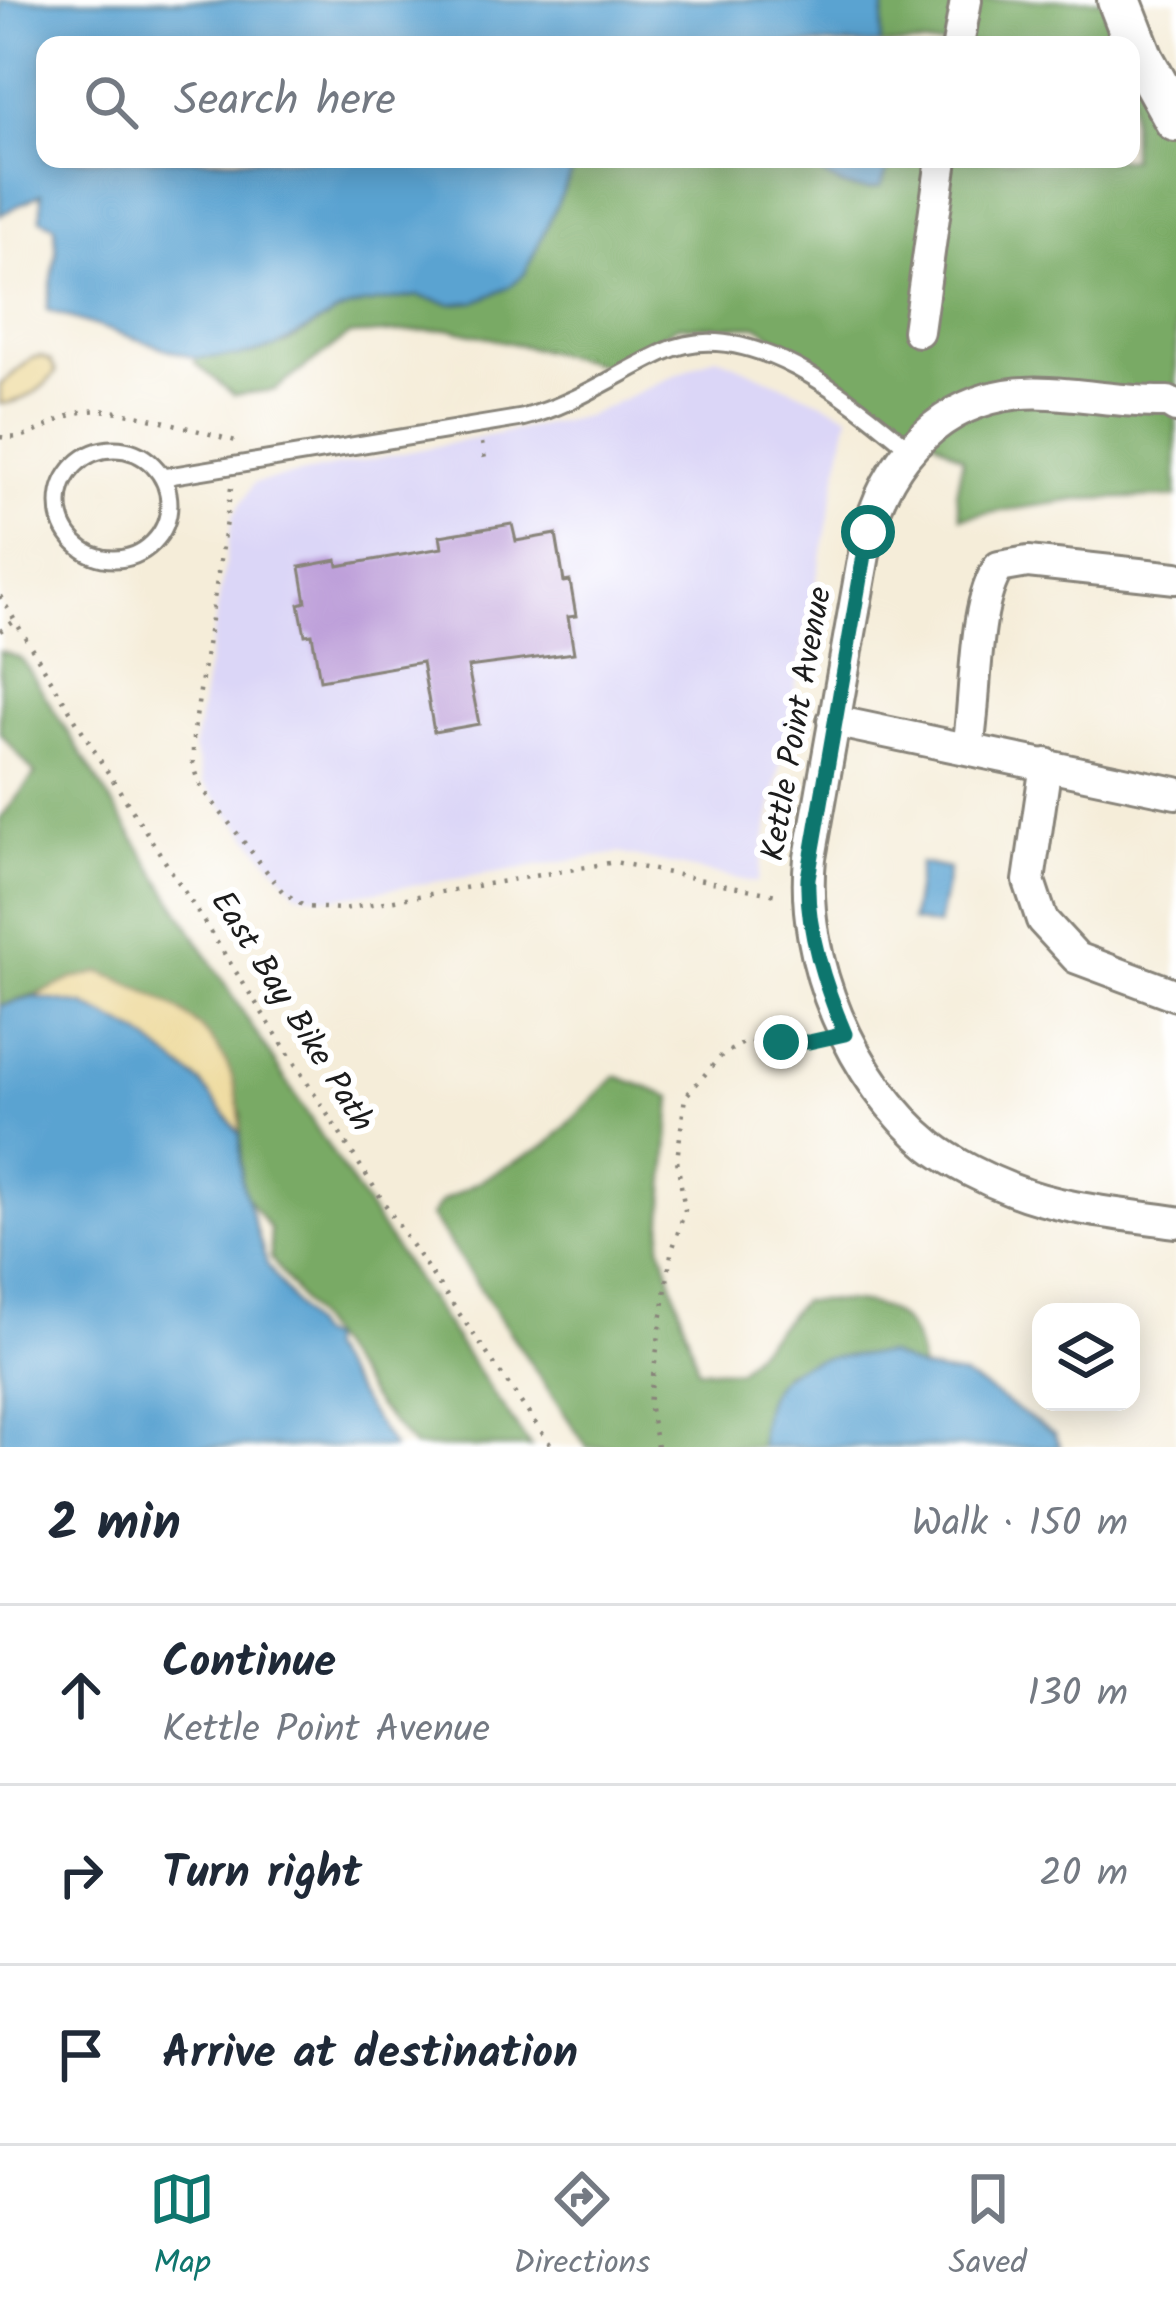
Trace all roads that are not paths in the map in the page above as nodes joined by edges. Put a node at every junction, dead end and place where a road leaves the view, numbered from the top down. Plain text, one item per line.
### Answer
1 (965, 0) edge
2 (1119, 0) edge
3 (959, 36) edge
4 (1133, 36) edge
5 (1140, 54) edge
6 (1176, 120) edge
7 (940, 168) edge
8 (918, 332) dead end
9 (1173, 402) edge
10 (910, 449) junction
11 (163, 477) junction
12 (1176, 578) edge
13 (833, 722) junction
14 (968, 747) junction
15 (1046, 764) junction
16 (1176, 793) edge
17 (1176, 995) edge
18 (1176, 1222) edge

1 - 3 street
2 - 4 main road
5 - 6 main road
7 - 8 street
9 - 10 street, Kettle Point Avenue
10 - 11 lane
10 - 13 street, Kettle Point Avenue
11 - 11 lane
12 - 14 street
13 - 14 street
13 - 18 street, Kettle Point Avenue
14 - 15 street
15 - 16 street
15 - 17 street

